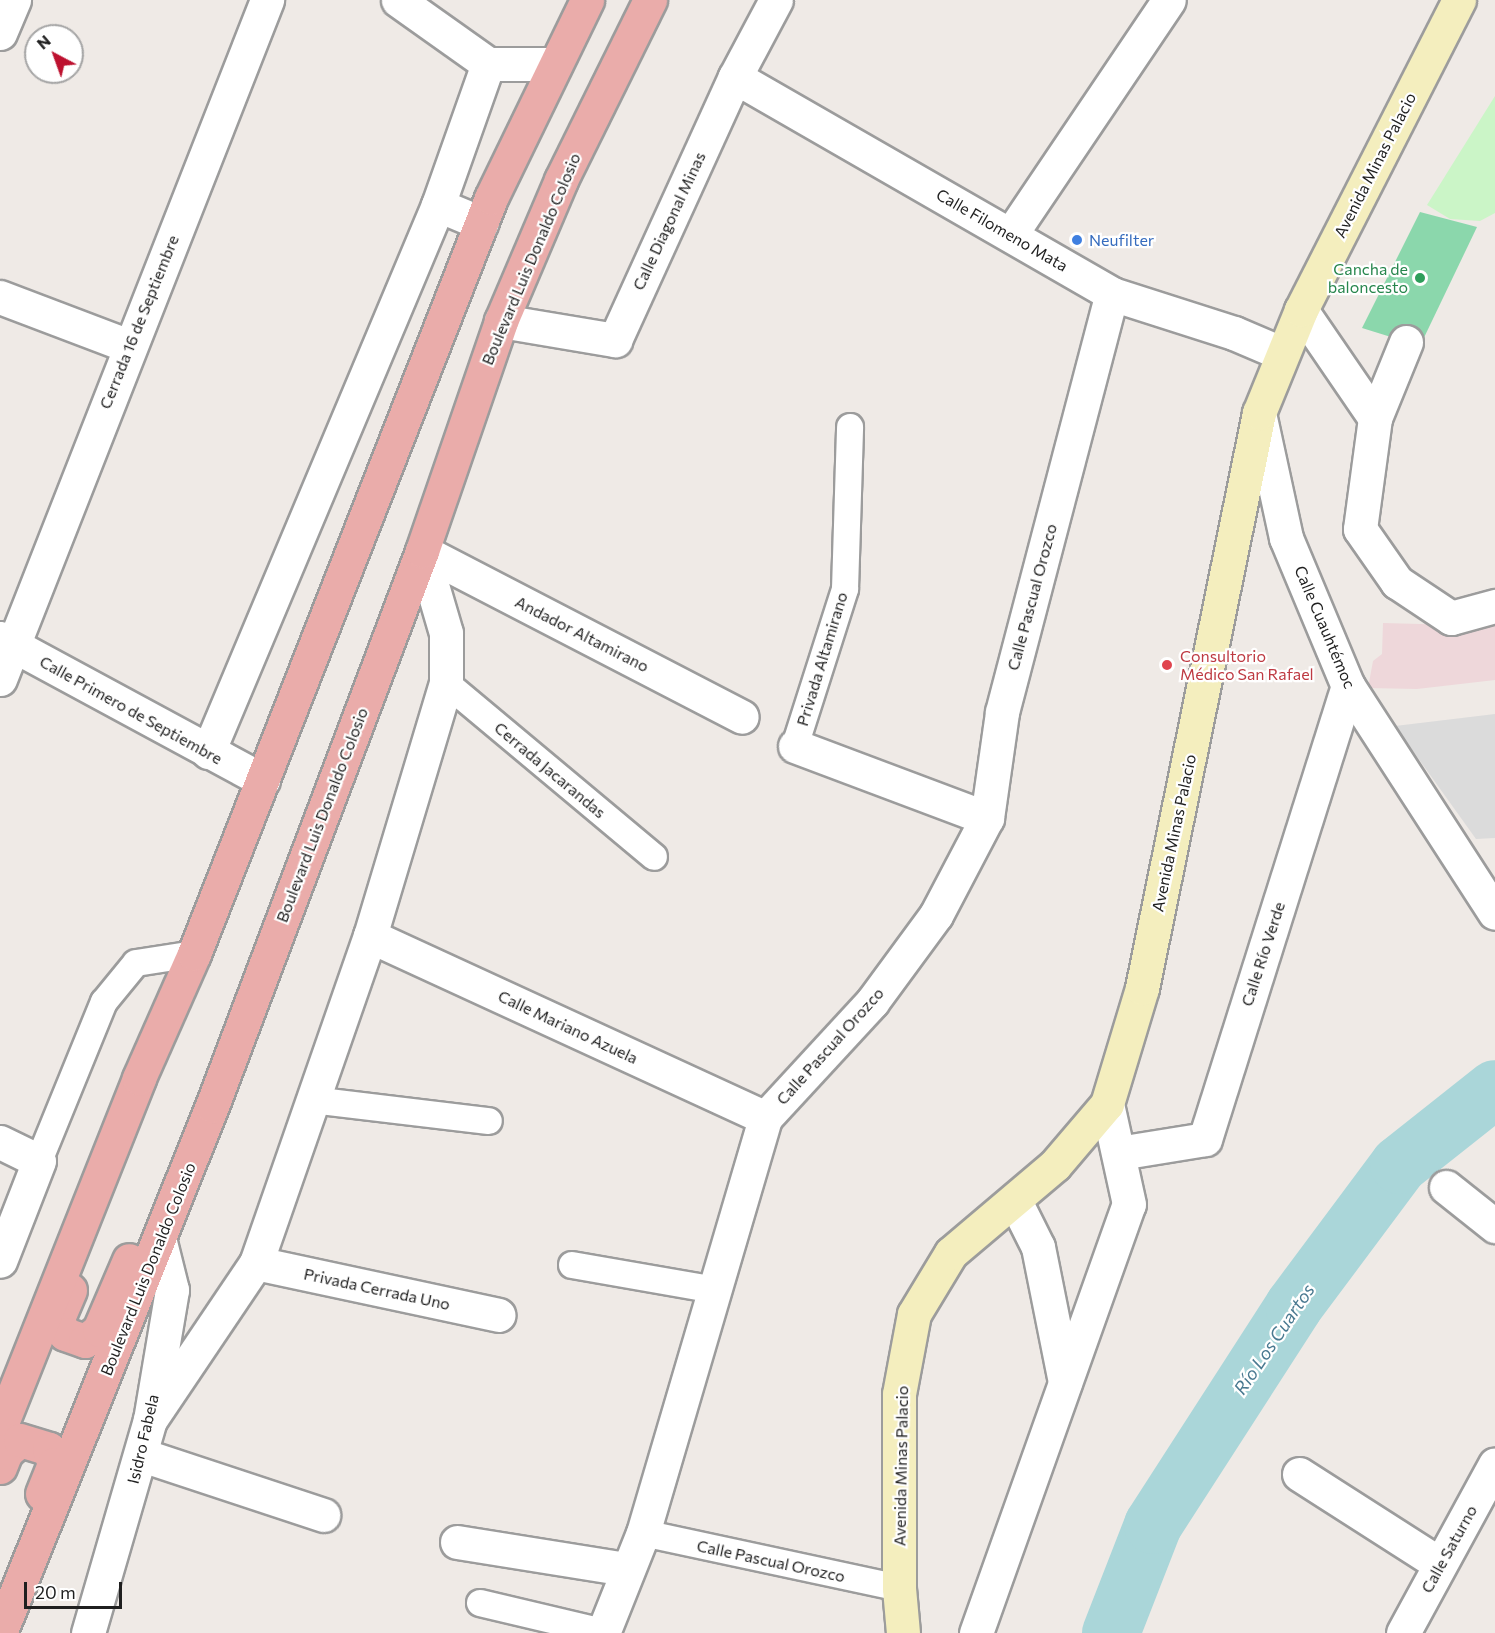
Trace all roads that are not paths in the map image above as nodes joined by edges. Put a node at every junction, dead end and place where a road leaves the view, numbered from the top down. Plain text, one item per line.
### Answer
1 (14, 0) edge
2 (267, 0) edge
3 (398, 0) edge
4 (587, 0) edge
5 (650, 0) edge
6 (776, 0) edge
7 (1169, 0) edge
8 (1459, 0) edge
9 (0, 33) edge
10 (488, 64) junction
11 (555, 64) junction
12 (735, 77) junction
13 (438, 205) junction
14 (481, 223) junction
15 (1011, 234) junction
16 (1112, 294) junction
17 (0, 297) edge
18 (1301, 310) junction
19 (501, 321) junction
20 (1406, 342) dead end
21 (129, 345) junction
22 (1281, 353) junction
23 (1259, 413) junction
24 (1375, 418) junction
25 (850, 427) dead end
26 (422, 551) junction
27 (1495, 606) edge
28 (7, 641) edge
29 (0, 679) edge
30 (446, 683) junction
31 (1348, 686) junction
32 (742, 717) dead end
33 (795, 746) joint
34 (208, 752) junction
35 (263, 780) junction
36 (987, 818) junction
37 (654, 857) dead end
38 (1494, 908) edge
39 (370, 936) junction
40 (194, 954) junction
41 (139, 1078) junction
42 (312, 1100) junction
43 (1107, 1104) junction
44 (212, 1106) junction
45 (765, 1118) junction
46 (489, 1120) dead end
47 (0, 1142) edge
48 (1119, 1153) junction
49 (39, 1161) junction
50 (1446, 1187) dead end
51 (1015, 1201) junction
52 (1495, 1226) edge
53 (160, 1242) junction
54 (0, 1261) edge
55 (256, 1263) junction
56 (572, 1265) dead end
57 (715, 1290) junction
58 (498, 1315) dead end
59 (1065, 1382) junction
60 (150, 1420) junction
61 (0, 1428) edge
62 (142, 1455) junction
63 (1495, 1464) edge
64 (0, 1467) edge
65 (1299, 1474) dead end
66 (323, 1515) dead end
67 (643, 1533) junction
68 (457, 1542) dead end
69 (1440, 1564) junction
70 (626, 1569) junction
71 (899, 1588) junction
72 (0, 1602) edge
73 (480, 1603) dead end
74 (0, 1633) edge
75 (88, 1633) edge
76 (603, 1633) edge
77 (903, 1633) edge
78 (976, 1633) edge
79 (1403, 1633) edge

1 - 9 street
2 - 21 street, Cerrada 16 de Septiembre
3 - 10 street
4 - 11 highway
5 - 19 highway, Boulevard Luis Donaldo Colosio
6 - 12 street, Calle Diagonal Minas
7 - 15 street
8 - 18 main road, Avenida Minas Palacio
10 - 11 street
10 - 13 street
11 - 14 highway
12 - 15 street, Calle Filomeno Mata
12 - 19 street, Calle Diagonal Minas
13 - 14 street
13 - 34 street
14 - 35 highway
15 - 16 street, Calle Filomeno Mata
16 - 22 street, Calle Filomeno Mata
16 - 36 street, Calle Pascual Orozco
17 - 21 street
18 - 22 main road, Avenida Minas Palacio
18 - 24 street
19 - 26 highway, Boulevard Luis Donaldo Colosio
20 - 24 street
21 - 28 street, Cerrada 16 de Septiembre
22 - 23 main road, Avenida Minas Palacio
23 - 31 street, Calle Cuauhtémoc
23 - 43 main road, Avenida Minas Palacio
24 - 27 street
25 - 33 street, Privada Altamirano
26 - 30 street
26 - 32 street, Andador Altamirano
26 - 44 highway, Boulevard Luis Donaldo Colosio
28 - 29 street, Cerrada 16 de Septiembre
28 - 34 street, Calle Primero de Septiembre
30 - 37 street, Cerrada Jacarandas
30 - 39 street
31 - 38 street, Calle Cuauhtémoc
31 - 48 street, Calle Río Verde
33 - 36 street
34 - 35 street, Calle Primero de Septiembre
35 - 40 highway
36 - 45 street, Calle Pascual Orozco
39 - 42 street
39 - 45 street, Calle Mariano Azuela
40 - 41 highway
40 - 49 street
41 - 44 highway
41 - 61 highway
42 - 46 street
42 - 55 street
43 - 48 street
43 - 51 main road, Avenida Minas Palacio
44 - 53 highway, Boulevard Luis Donaldo Colosio
45 - 57 street, Calle Pascual Orozco
47 - 49 street
48 - 59 street
49 - 54 street
50 - 52 street
51 - 59 street
51 - 71 main road, Avenida Minas Palacio
53 - 60 street, Isidro Fabela
53 - 74 highway, Boulevard Luis Donaldo Colosio
55 - 58 street, Privada Cerrada Uno
55 - 60 street
56 - 57 street
57 - 67 street, Calle Pascual Orozco
59 - 78 street
60 - 62 street, Isidro Fabela
62 - 66 street
62 - 75 street, Isidro Fabela
63 - 69 street, Calle Saturno
64 - 72 highway
65 - 69 street
67 - 70 street, Calle Pascual Orozco
67 - 71 street, Calle Pascual Orozco
68 - 70 street
69 - 79 street, Calle Saturno
70 - 76 street, Calle Pascual Orozco
71 - 77 main road, Avenida Minas Palacio
73 - 76 street

